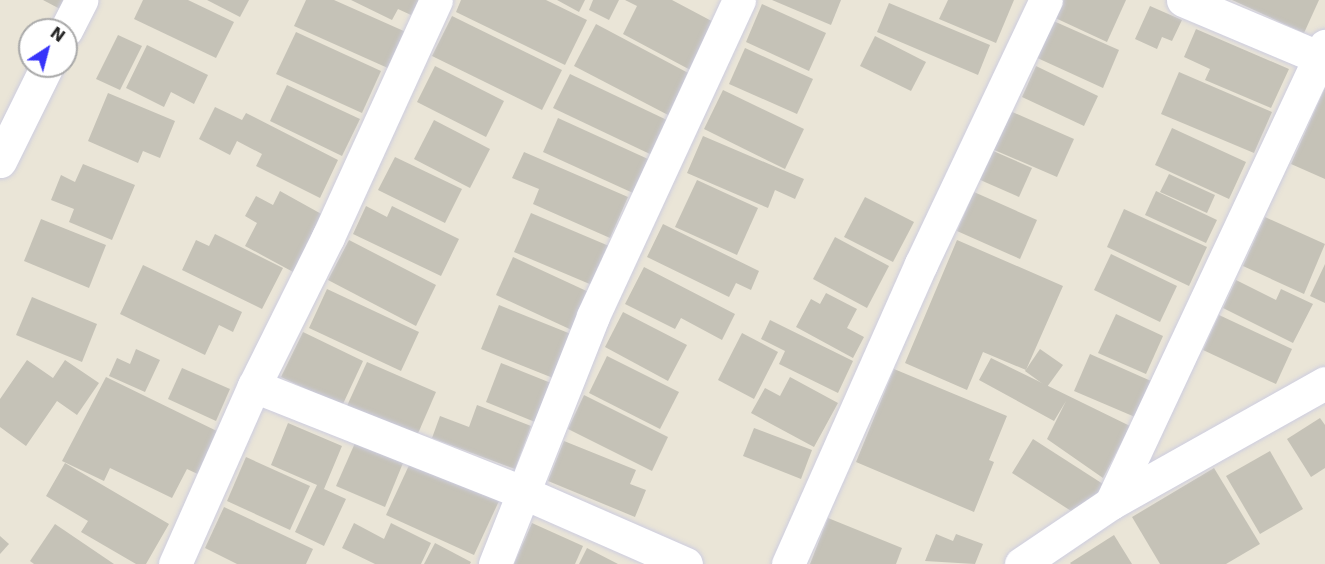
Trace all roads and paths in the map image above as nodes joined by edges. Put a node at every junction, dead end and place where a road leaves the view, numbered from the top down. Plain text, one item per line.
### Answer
1 (81, 0) edge
2 (436, 0) edge
3 (739, 0) edge
4 (1046, 0) edge
5 (1183, 0) edge
6 (72, 18) edge
7 (1323, 55) edge
8 (41, 78) edge
9 (0, 161) edge
10 (1325, 383) edge
11 (254, 387) junction
12 (522, 492) junction
13 (1111, 503) junction
14 (175, 564) edge
15 (495, 564) edge
16 (686, 564) edge
17 (788, 564) edge
18 (1021, 564) edge

1 - 6 street
2 - 11 street
3 - 12 street
4 - 17 street
5 - 7 street
7 - 13 street
8 - 9 street
10 - 13 street
11 - 12 street
11 - 14 street
12 - 15 street
12 - 16 street
13 - 18 street

